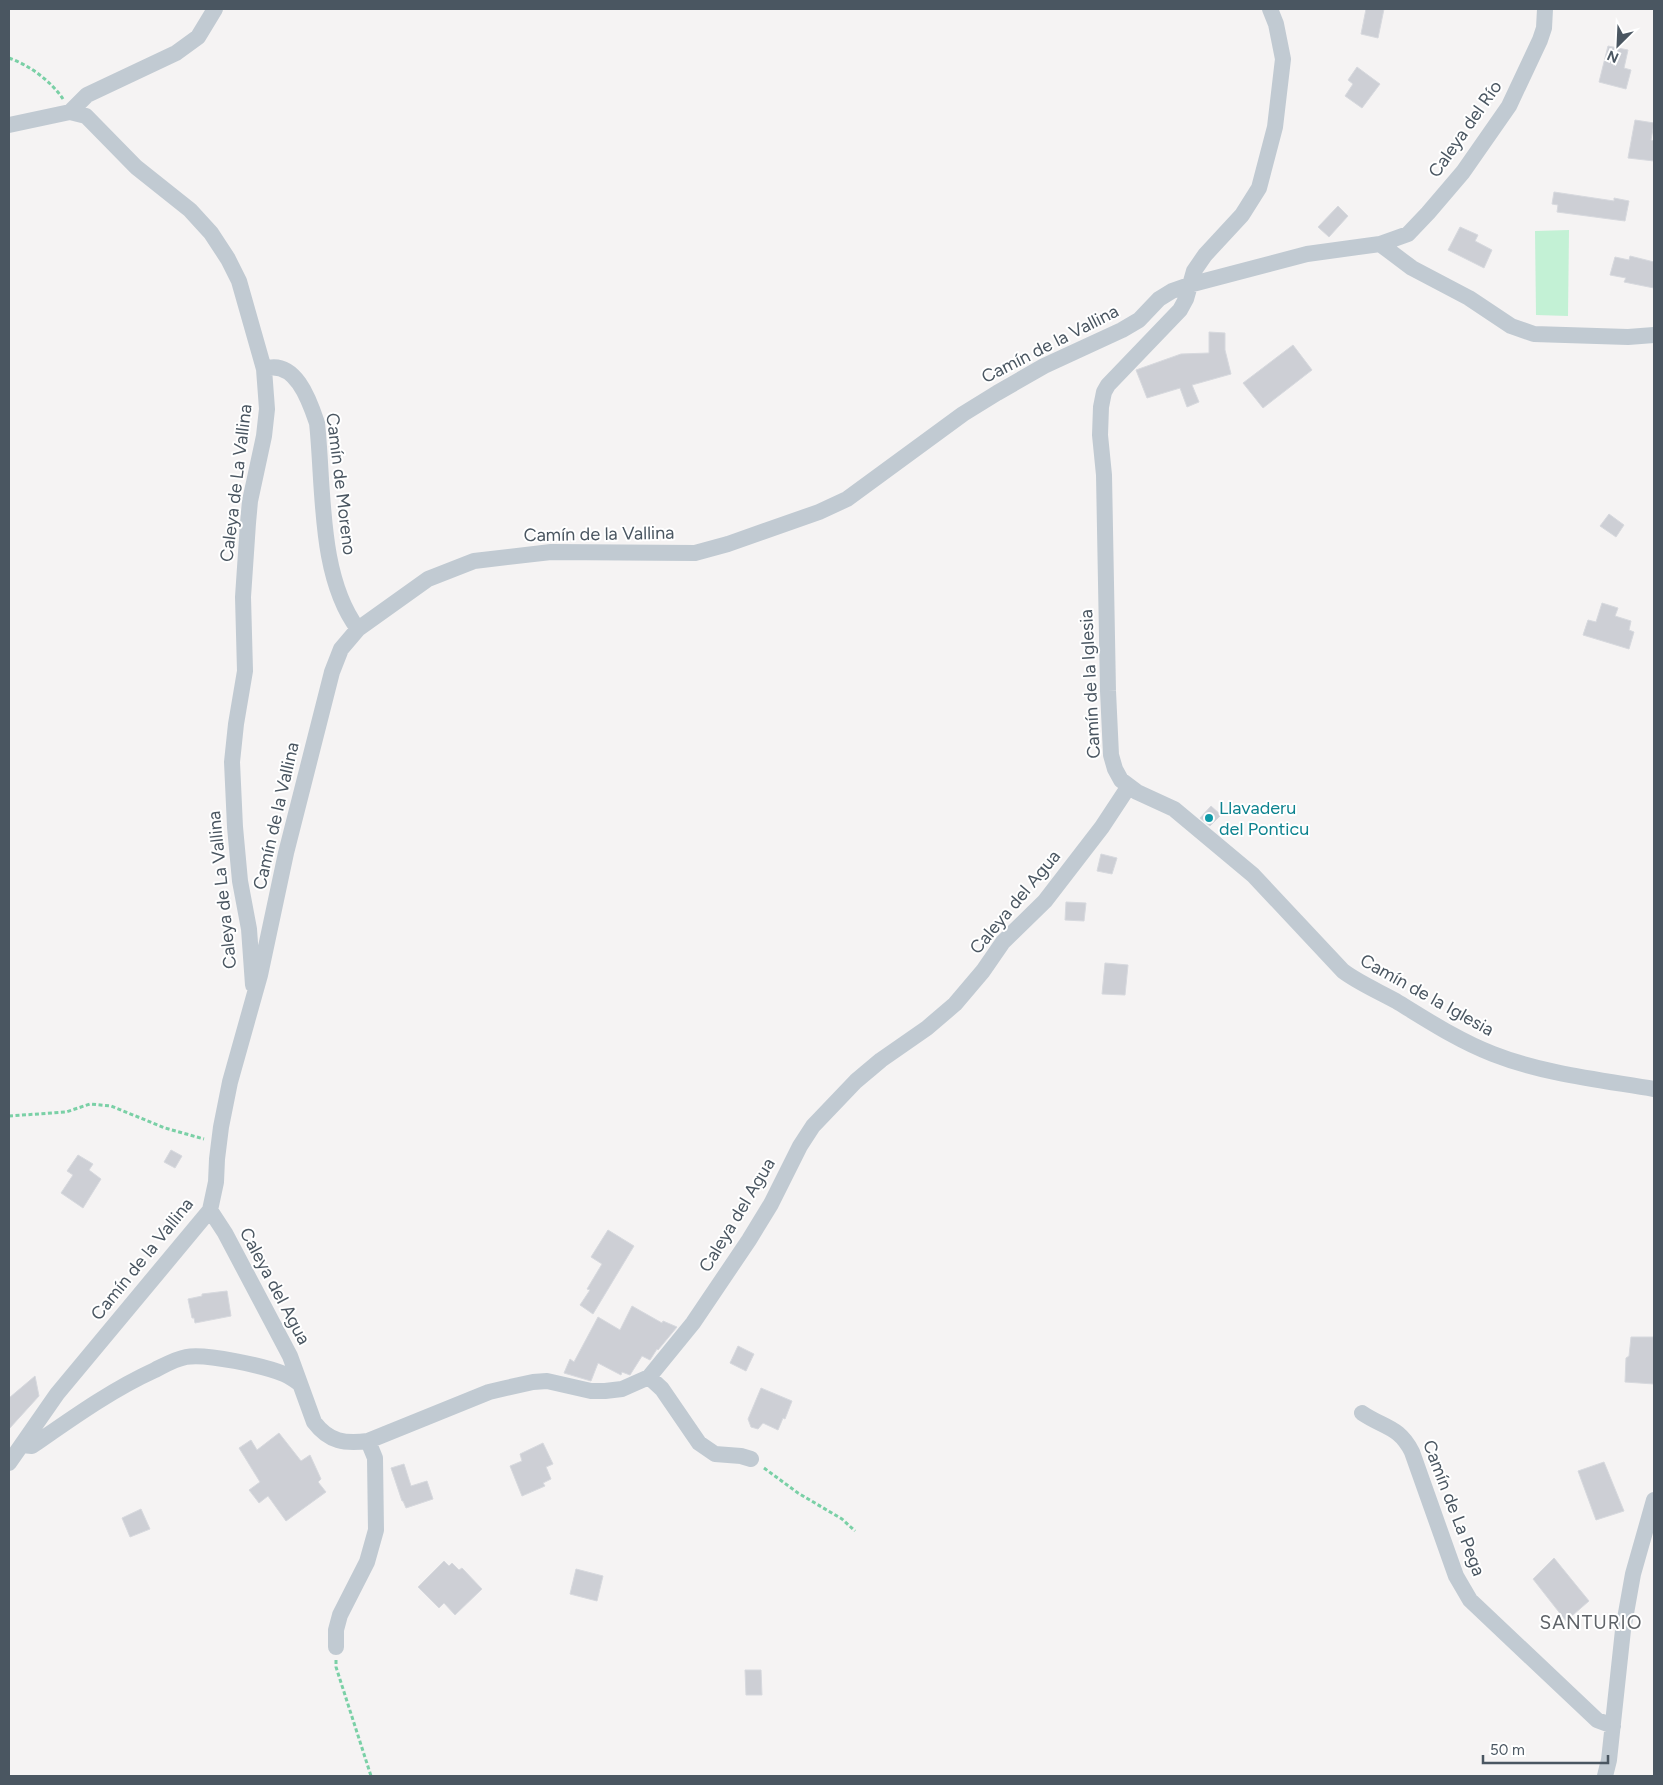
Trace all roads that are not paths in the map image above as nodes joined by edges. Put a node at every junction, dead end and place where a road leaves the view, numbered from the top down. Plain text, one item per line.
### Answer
1 (215, 9) edge
2 (1270, 9) edge
3 (1545, 9) edge
4 (70, 112) junction
5 (9, 125) edge
6 (1380, 244) junction
7 (1189, 285) junction
8 (1654, 335) edge
9 (264, 369) junction
10 (358, 629) junction
11 (1129, 786) junction
12 (254, 995) junction
13 (1654, 1089) edge
14 (210, 1210) junction
15 (649, 1377) junction
16 (300, 1384) junction
17 (1362, 1413) dead end
18 (368, 1440) junction
19 (22, 1445) junction
20 (752, 1459) road end
21 (9, 1463) edge
22 (1654, 1500) edge
23 (336, 1647) road end
24 (1613, 1726) junction
25 (1606, 1776) edge

1 - 4 street
2 - 7 street, Camín de la Iglesia
3 - 6 street, Caleya del Río
4 - 5 street
4 - 9 street, Caleya de La Vallina
6 - 7 street, Camín de la Vallina
6 - 8 street
7 - 10 street, Camín de la Vallina
7 - 11 street, Camín de la Iglesia
9 - 10 street, Camín de Moreno
9 - 12 street, Caleya de La Vallina
10 - 12 street, Camín de la Vallina
11 - 13 street, Camín de la Iglesia
11 - 15 street, Caleya del Agua
12 - 14 street, Camín de la Vallina
14 - 16 street, Caleya del Agua
14 - 19 street, Camín de la Vallina
15 - 18 street, Caleya del Agua
15 - 20 street
16 - 18 street, Caleya del Agua
16 - 19 street
17 - 24 street, Camín de La Pega
18 - 23 street
19 - 21 street, Camín de la Vallina
22 - 24 street
24 - 25 street

